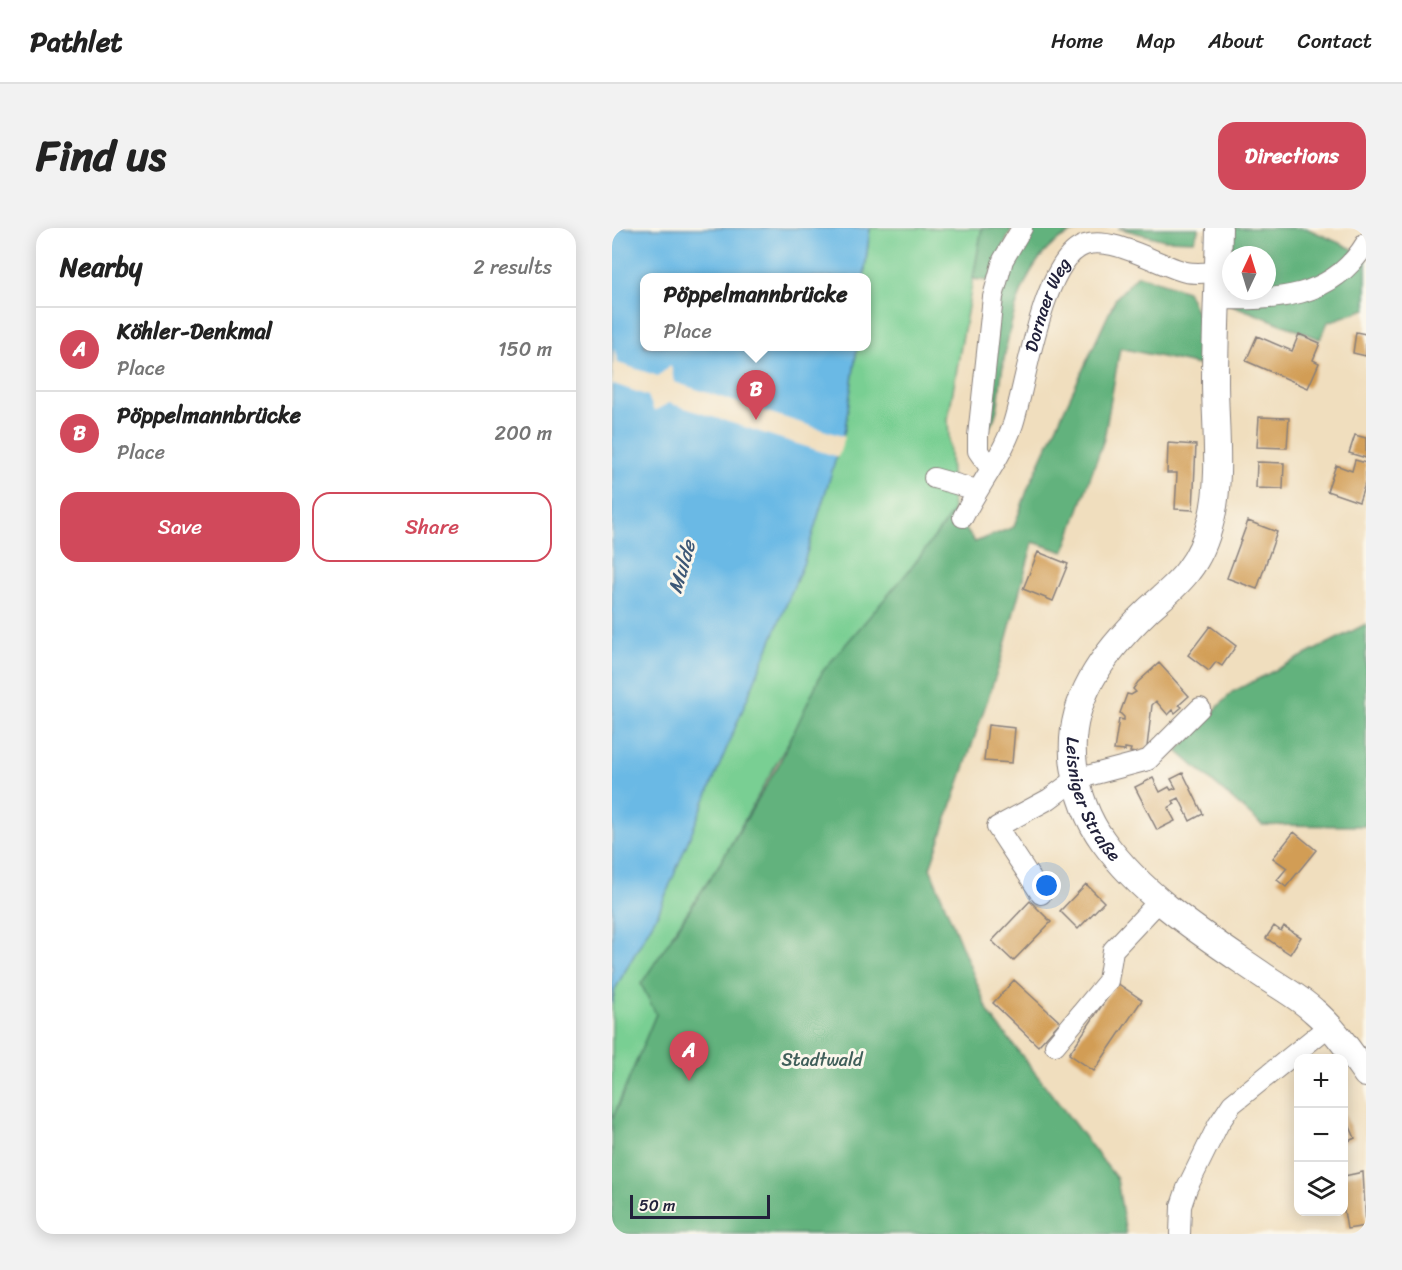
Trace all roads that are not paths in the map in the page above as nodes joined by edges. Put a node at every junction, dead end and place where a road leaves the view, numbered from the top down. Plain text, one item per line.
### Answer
1 (1022, 228) edge
2 (1219, 228) edge
3 (1366, 243) edge
4 (1218, 273) junction
5 (1216, 299) junction
6 (990, 468) junction
7 (934, 478) dead end
8 (976, 490) junction
9 (963, 517) dead end
10 (1200, 708) dead end
11 (1076, 779) junction
12 (1041, 894) dead end
13 (1161, 900) junction
14 (1329, 1026) junction
15 (1055, 1045) dead end
16 (1366, 1074) edge
17 (1180, 1234) edge

1 - 6 street
2 - 4 main road, Leisniger Straße
3 - 5 street
4 - 5 main road, Leisniger Straße
4 - 6 street, Dornaer Weg
5 - 11 main road, Leisniger Straße
6 - 8 street, Dornaer Weg
7 - 8 street
8 - 9 street, Dornaer Weg
10 - 11 street
11 - 12 street
11 - 13 main road, Leisniger Straße
13 - 14 main road, Leisniger Straße
13 - 15 street
14 - 16 main road, Leisniger Straße
14 - 17 street

